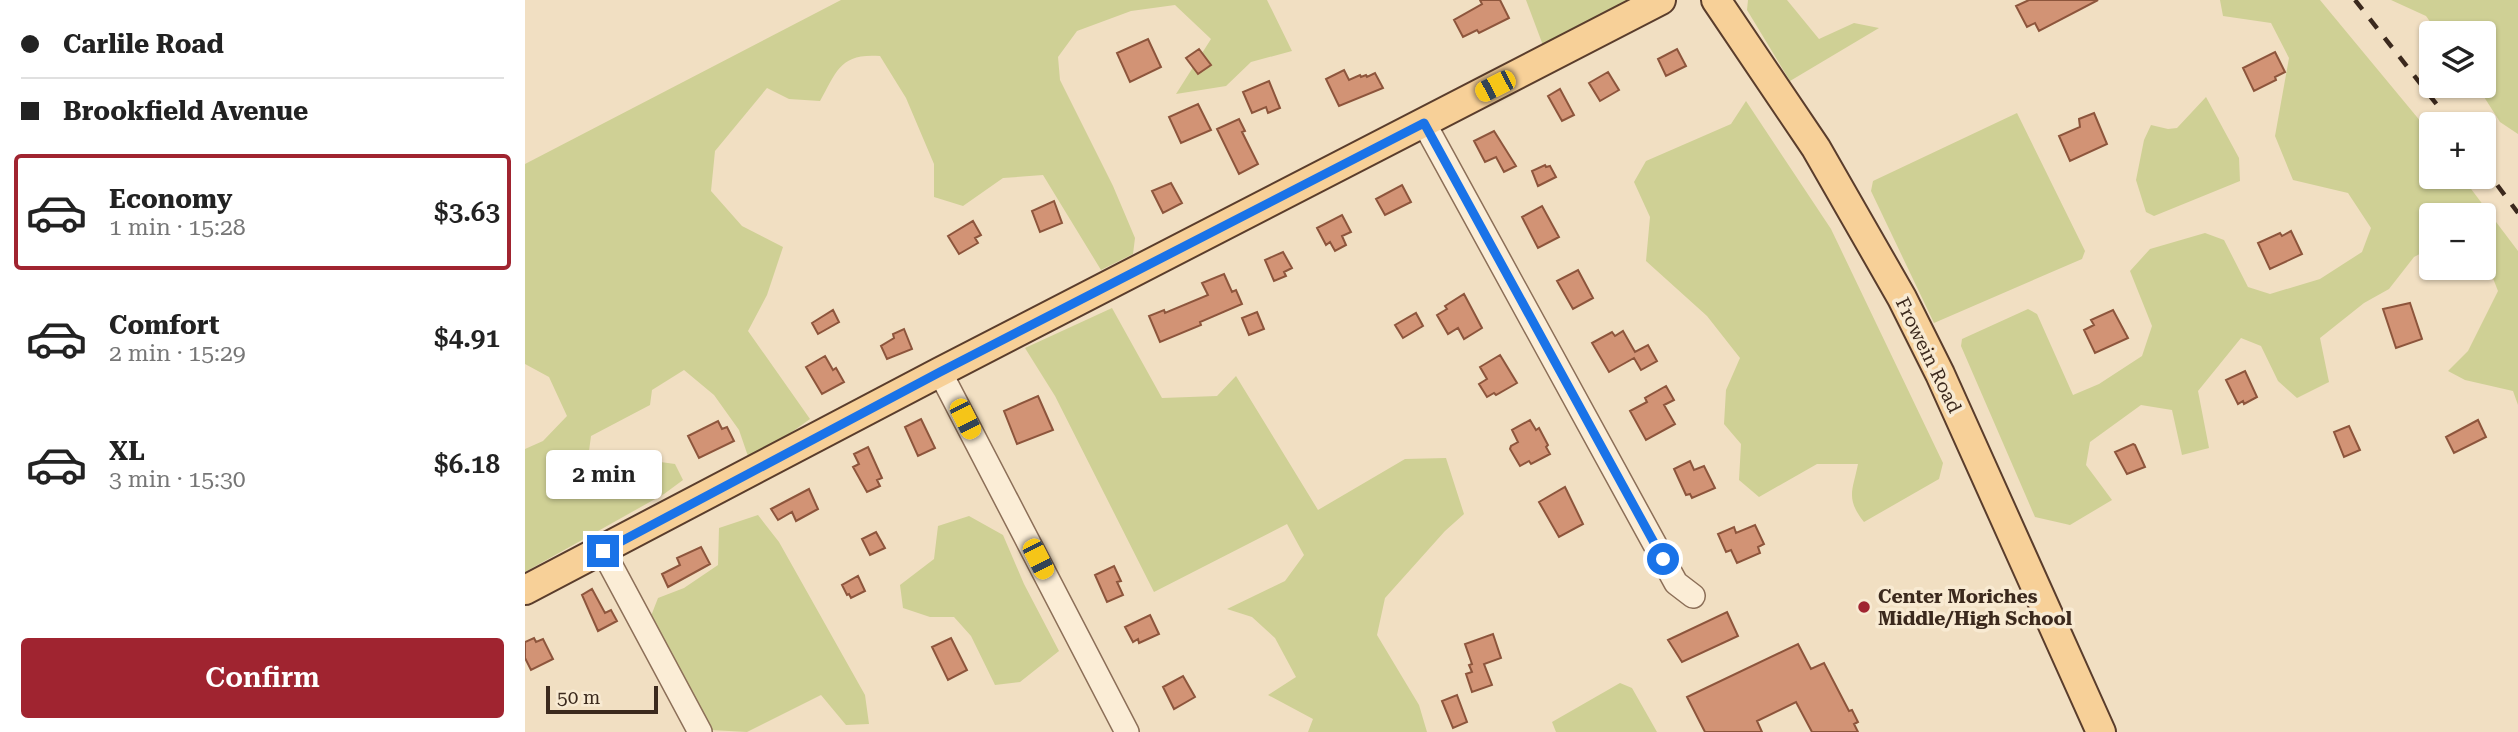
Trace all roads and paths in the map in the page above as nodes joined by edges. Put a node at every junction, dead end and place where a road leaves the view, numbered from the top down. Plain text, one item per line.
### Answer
1 (1661, 0) edge
2 (1716, 0) edge
3 (1424, 123) junction
4 (940, 372) junction
5 (603, 551) junction
6 (525, 590) edge
7 (1693, 596) dead end
8 (700, 732) edge
9 (1127, 732) edge
10 (2101, 732) edge

1 - 3 main road
2 - 10 main road, Frowein Road
3 - 4 main road
3 - 7 street
4 - 5 main road
4 - 9 street
5 - 6 main road
5 - 8 street

